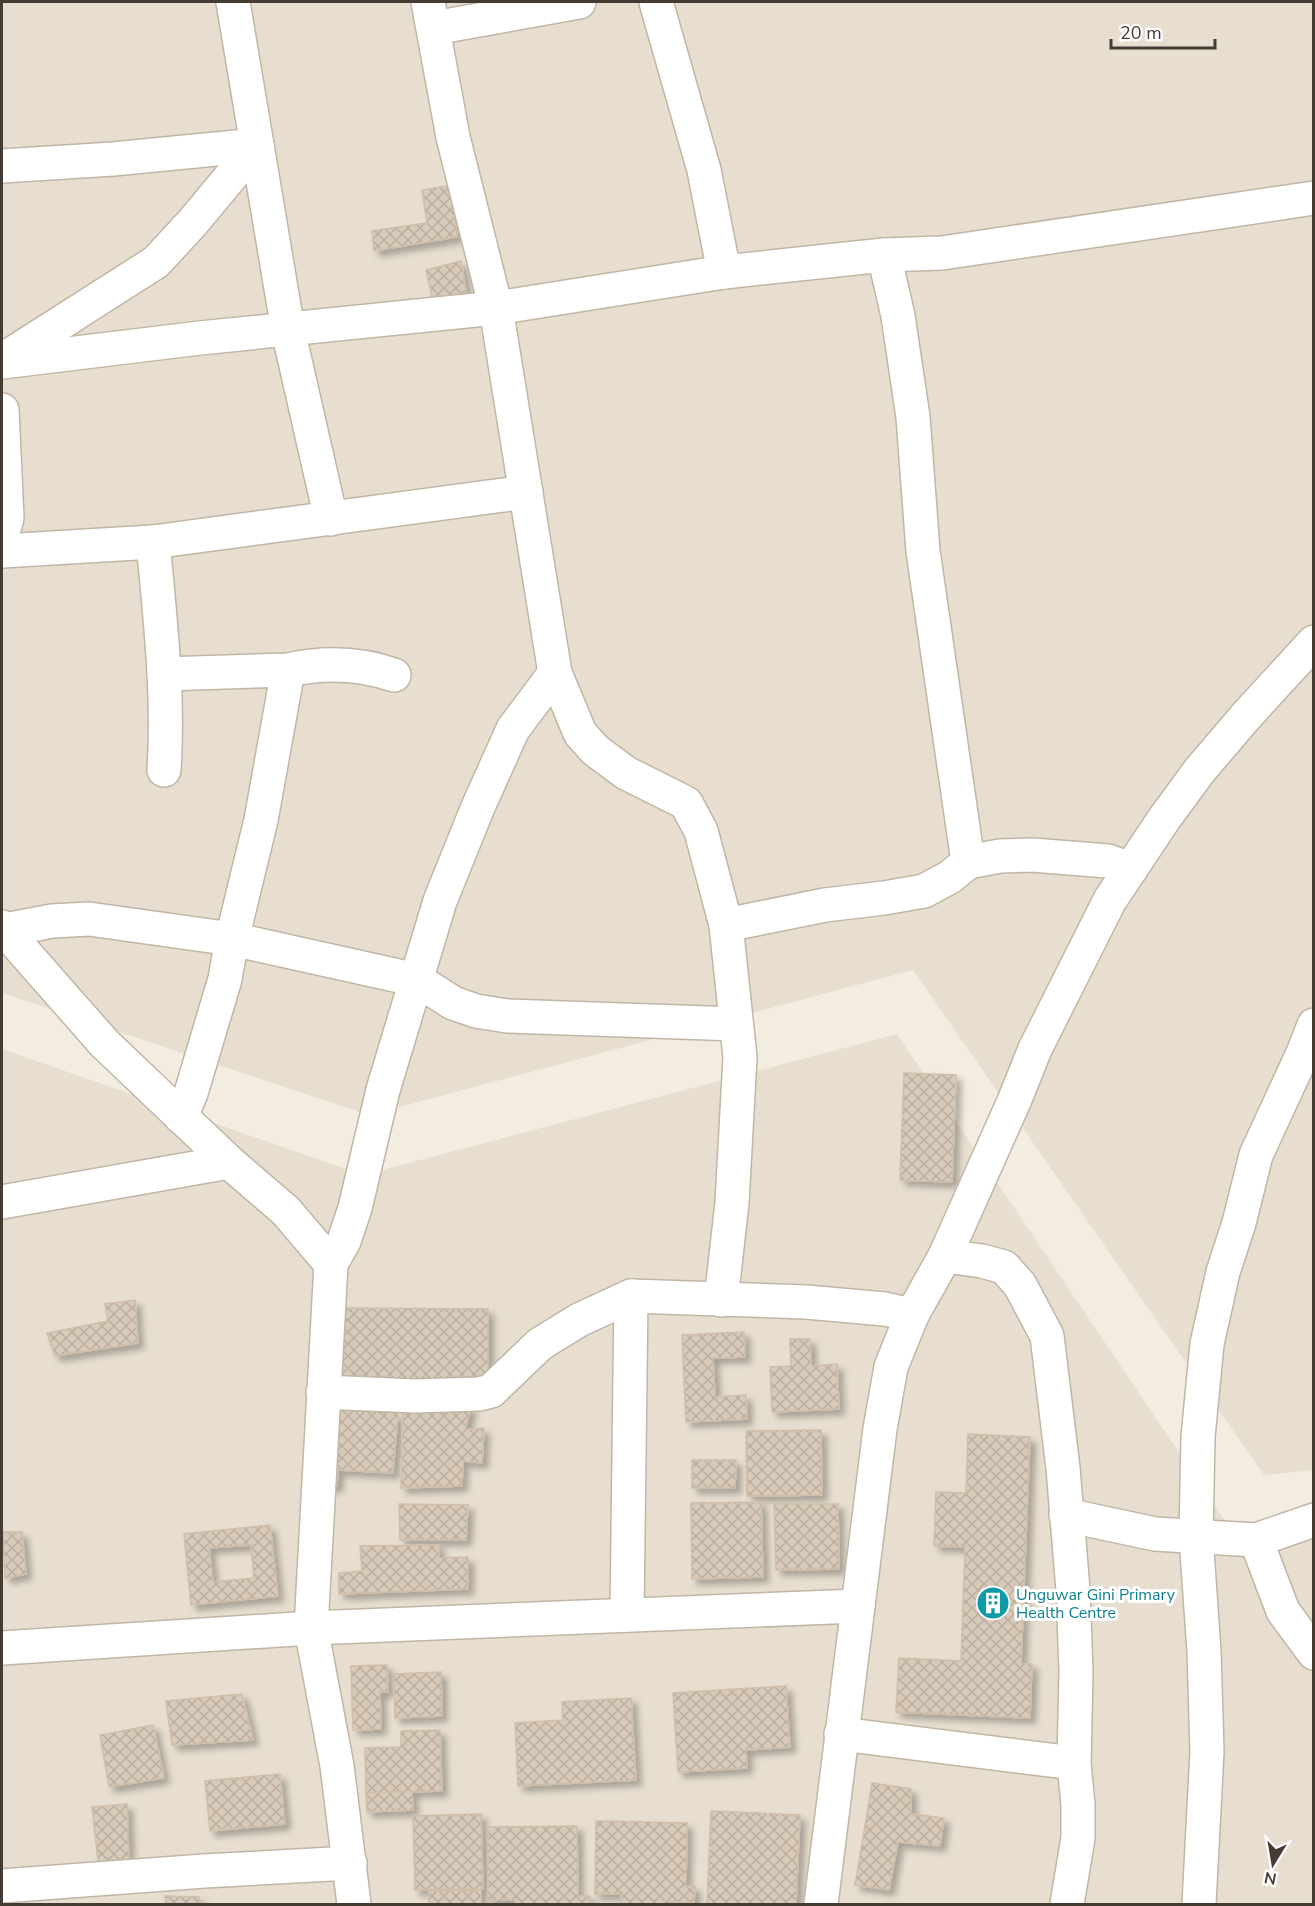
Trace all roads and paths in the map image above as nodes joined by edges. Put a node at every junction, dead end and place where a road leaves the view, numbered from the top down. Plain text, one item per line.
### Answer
1 (233, 2) edge
2 (656, 2) edge
3 (566, 3) edge
4 (431, 15) edge
5 (257, 145) junction
6 (2, 166) edge
7 (1314, 198) edge
8 (884, 255) junction
9 (724, 272) junction
10 (496, 308) junction
11 (288, 330) junction
12 (2, 361) edge
13 (2, 410) edge
14 (526, 492) junction
15 (331, 519) junction
16 (2, 536) edge
17 (153, 542) junction
18 (2, 551) edge
19 (1314, 642) edge
20 (288, 670) junction
21 (555, 673) junction
22 (164, 674) junction
23 (394, 675) dead end
24 (164, 770) dead end
25 (968, 862) junction
26 (1131, 868) junction
27 (726, 925) junction
28 (3, 928) edge
29 (232, 939) junction
30 (417, 981) junction
31 (736, 1024) junction
32 (1314, 1024) edge
33 (181, 1117) junction
34 (229, 1162) junction
35 (2, 1202) edge
36 (945, 1257) junction
37 (331, 1264) junction
38 (631, 1296) junction
39 (721, 1300) junction
40 (912, 1315) junction
41 (323, 1392) junction
42 (1066, 1515) junction
43 (1314, 1520) edge
44 (1196, 1537) junction
45 (1256, 1540) junction
46 (858, 1606) junction
47 (627, 1616) junction
48 (311, 1628) junction
49 (2, 1648) edge
50 (1314, 1653) edge
51 (841, 1734) junction
52 (1074, 1763) junction
53 (350, 1863) junction
54 (2, 1886) edge
55 (354, 1905) edge
56 (821, 1905) edge
57 (1067, 1905) edge
58 (1199, 1905) edge

1 - 5 street
2 - 9 street
3 - 4 street
4 - 10 street
5 - 6 street
5 - 11 street
5 - 12 street
7 - 8 street
8 - 9 street
8 - 25 street
9 - 10 street
10 - 11 street
10 - 14 street
11 - 12 street
11 - 15 street
13 - 16 street
14 - 15 street
14 - 21 street
15 - 17 street
17 - 18 street
17 - 22 street
19 - 26 street
20 - 22 street
20 - 23 street
20 - 29 street
21 - 27 street
21 - 30 street
22 - 24 street
25 - 26 street
25 - 27 street
26 - 36 street
27 - 31 street
28 - 29 street
28 - 33 street
29 - 30 street
29 - 33 street
30 - 31 street
30 - 37 street
31 - 39 street
32 - 44 street
33 - 34 street
34 - 35 street
34 - 37 street
36 - 40 street
36 - 42 street
37 - 41 street
38 - 39 street
38 - 41 street
38 - 47 street
39 - 40 street
40 - 46 street
41 - 48 street
42 - 44 street
42 - 52 street
43 - 45 street
44 - 45 street
44 - 58 street
45 - 50 street
46 - 47 street
46 - 51 street
47 - 48 street
48 - 49 street
48 - 53 street
51 - 52 street
51 - 56 street
52 - 57 street
53 - 54 street
53 - 55 street

